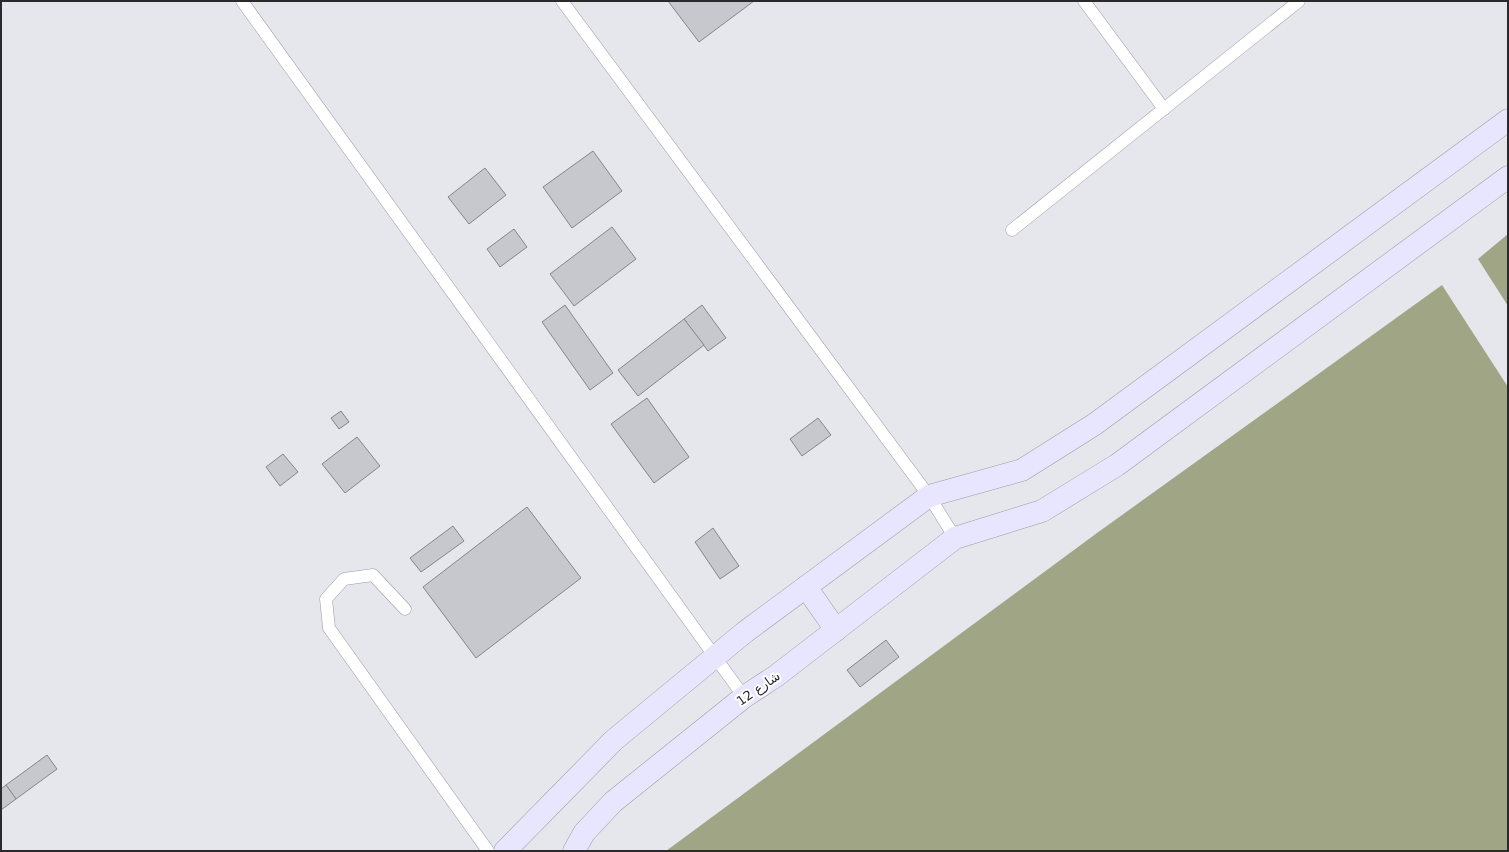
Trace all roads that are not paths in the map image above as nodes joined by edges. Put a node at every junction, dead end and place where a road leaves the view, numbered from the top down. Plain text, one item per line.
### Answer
1 (242, 1) edge
2 (562, 1) edge
3 (1084, 1) edge
4 (1299, 1) edge
5 (1164, 109) junction
6 (1508, 120) edge
7 (1508, 177) edge
8 (1012, 230) dead end
9 (929, 496) junction
10 (955, 538) junction
11 (806, 587) junction
12 (404, 609) dead end
13 (836, 630) junction
14 (715, 656) junction
15 (744, 697) junction
16 (488, 851) edge
17 (505, 851) edge
18 (574, 851) edge

1 - 14 lane
2 - 9 lane
3 - 5 lane
4 - 5 lane
5 - 8 lane
6 - 9 street
7 - 10 street
9 - 10 lane
9 - 11 street
10 - 13 street, شارع 12
11 - 13 street
11 - 14 street
12 - 16 lane
13 - 15 street, شارع 12
14 - 15 lane
14 - 17 street
15 - 18 street, شارع 12

